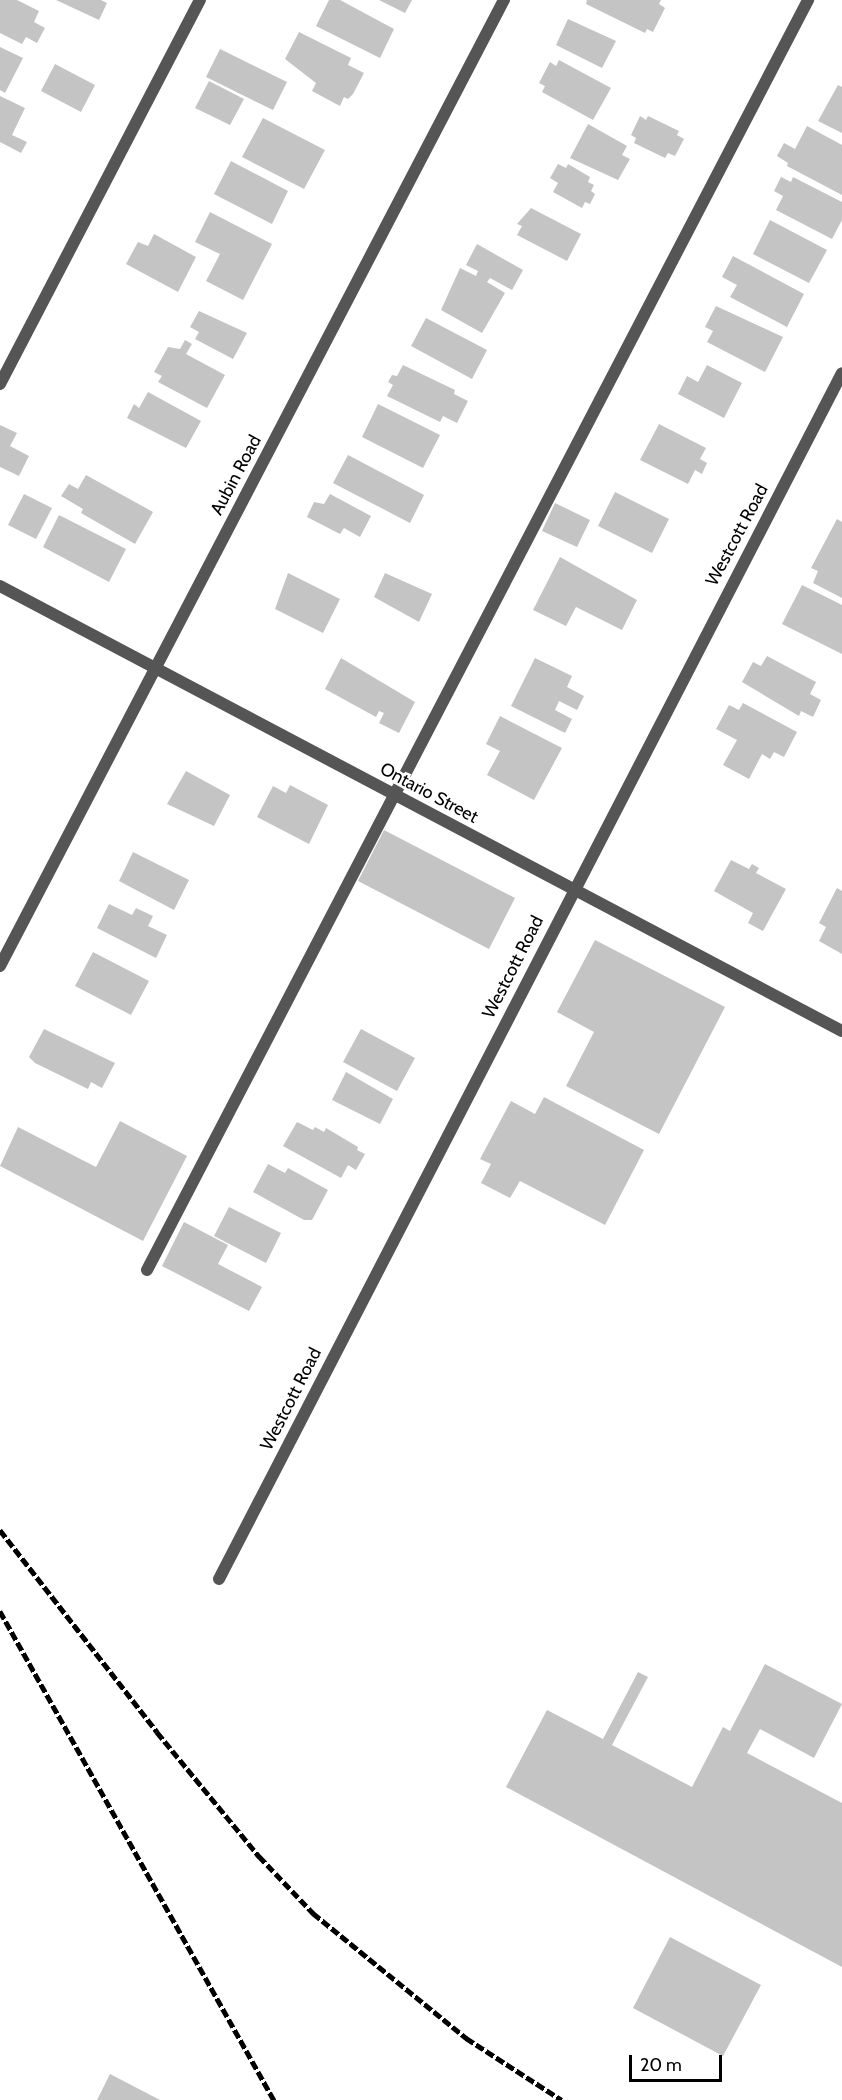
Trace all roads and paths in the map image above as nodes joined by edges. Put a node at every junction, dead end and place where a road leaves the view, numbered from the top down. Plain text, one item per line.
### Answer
1 (200, 0) edge
2 (504, 0) edge
3 (808, 0) edge
4 (842, 373) edge
5 (0, 384) edge
6 (0, 586) edge
7 (156, 668) junction
8 (395, 794) junction
9 (573, 889) junction
10 (0, 966) edge
11 (842, 1031) edge
12 (147, 1270) dead end
13 (219, 1579) dead end

1 - 5 street
2 - 7 street, Aubin Road
3 - 8 street
4 - 9 street, Westcott Road
6 - 7 street, Ontario Street
7 - 8 street, Ontario Street
7 - 10 street, Aubin Road
8 - 9 street, Ontario Street
8 - 12 street
9 - 11 street, Ontario Street
9 - 13 street, Westcott Road

